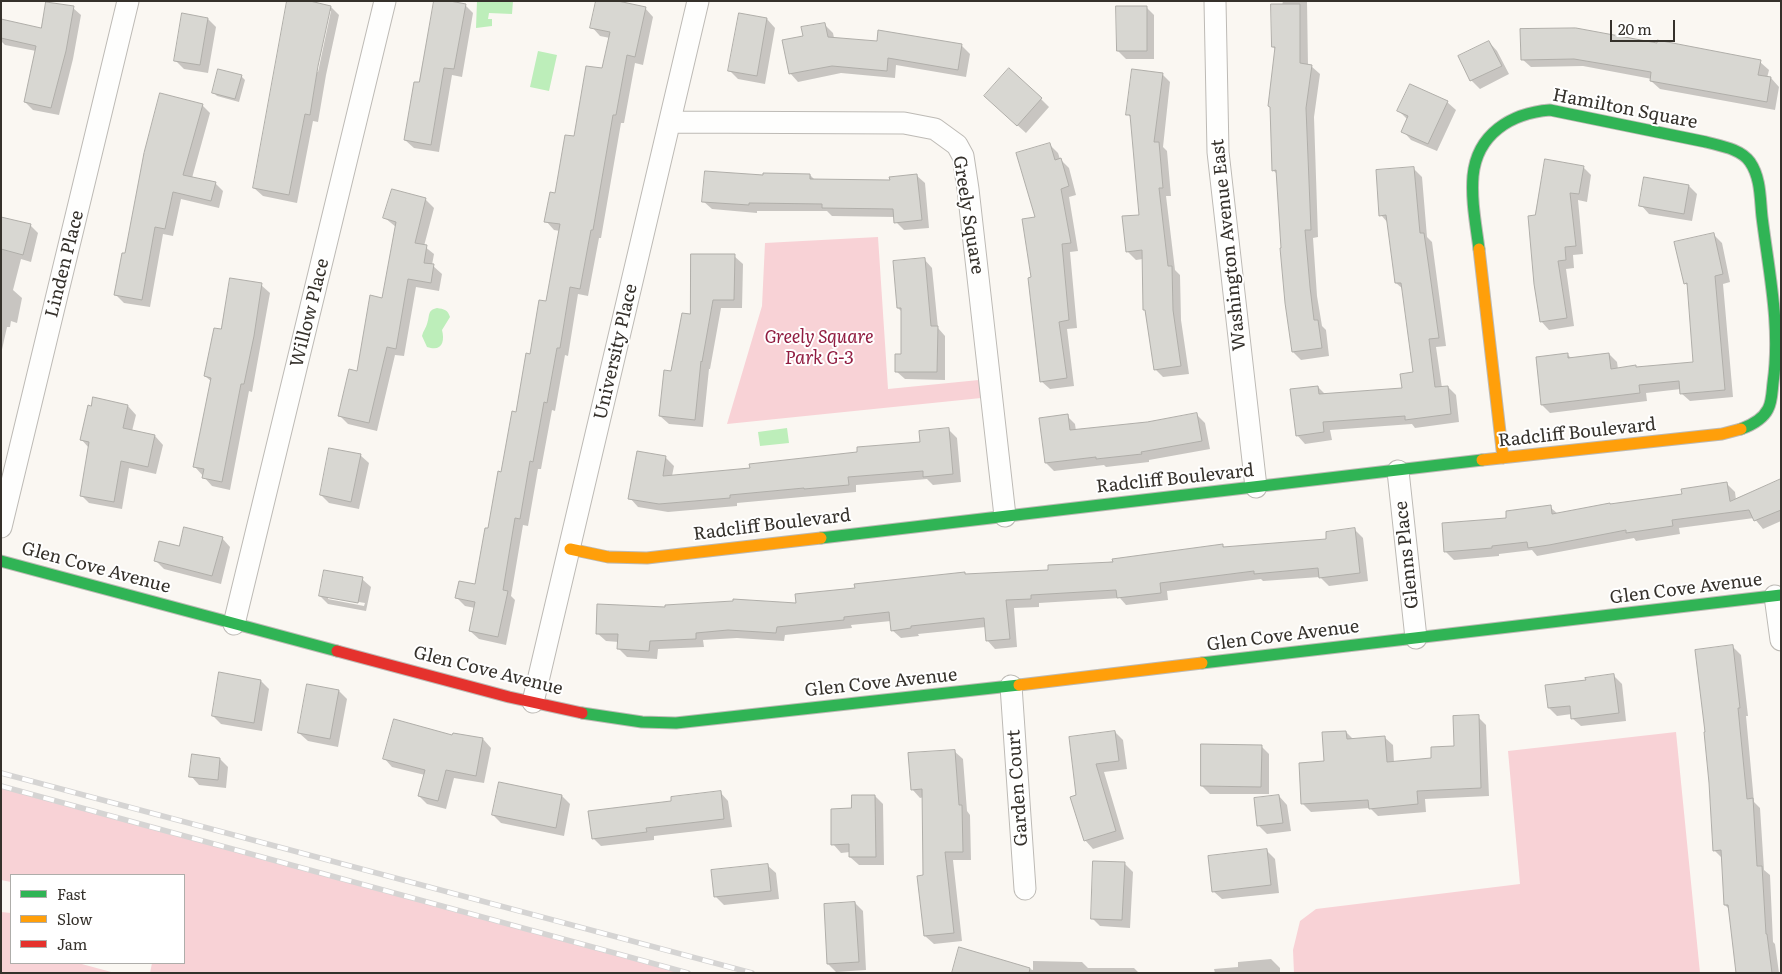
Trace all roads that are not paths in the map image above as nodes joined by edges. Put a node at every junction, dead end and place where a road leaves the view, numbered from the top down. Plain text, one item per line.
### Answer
1 (128, 1) edge
2 (385, 1) edge
3 (698, 1) edge
4 (1215, 1) edge
5 (670, 122) junction
6 (1770, 402) joint
7 (1503, 458) junction
8 (1398, 472) junction
9 (1256, 487) junction
10 (1005, 516) junction
11 (1, 527) edge
12 (570, 549) junction
13 (1, 561) edge
14 (1778, 596) edge
15 (234, 624) junction
16 (1416, 638) junction
17 (1781, 640) edge
18 (1011, 686) junction
19 (533, 702) junction
20 (1024, 889) dead end

1 - 11 street, Linden Place
2 - 15 street, Willow Place
3 - 5 street, University Place
4 - 9 street, Washington Avenue East
5 - 10 street, Greely Square
5 - 12 street, University Place
6 - 7 street, Radcliff Boulevard
6 - 7 street, Hamilton Square
7 - 8 street, Radcliff Boulevard
8 - 9 street, Radcliff Boulevard
8 - 16 street, Glenns Place
9 - 10 street, Radcliff Boulevard
10 - 12 street, Radcliff Boulevard
12 - 19 street, University Place
13 - 15 street, Glen Cove Avenue
14 - 16 street, Glen Cove Avenue
14 - 17 street
15 - 19 street, Glen Cove Avenue
16 - 18 street, Glen Cove Avenue
18 - 19 street, Glen Cove Avenue
18 - 20 street, Garden Court

